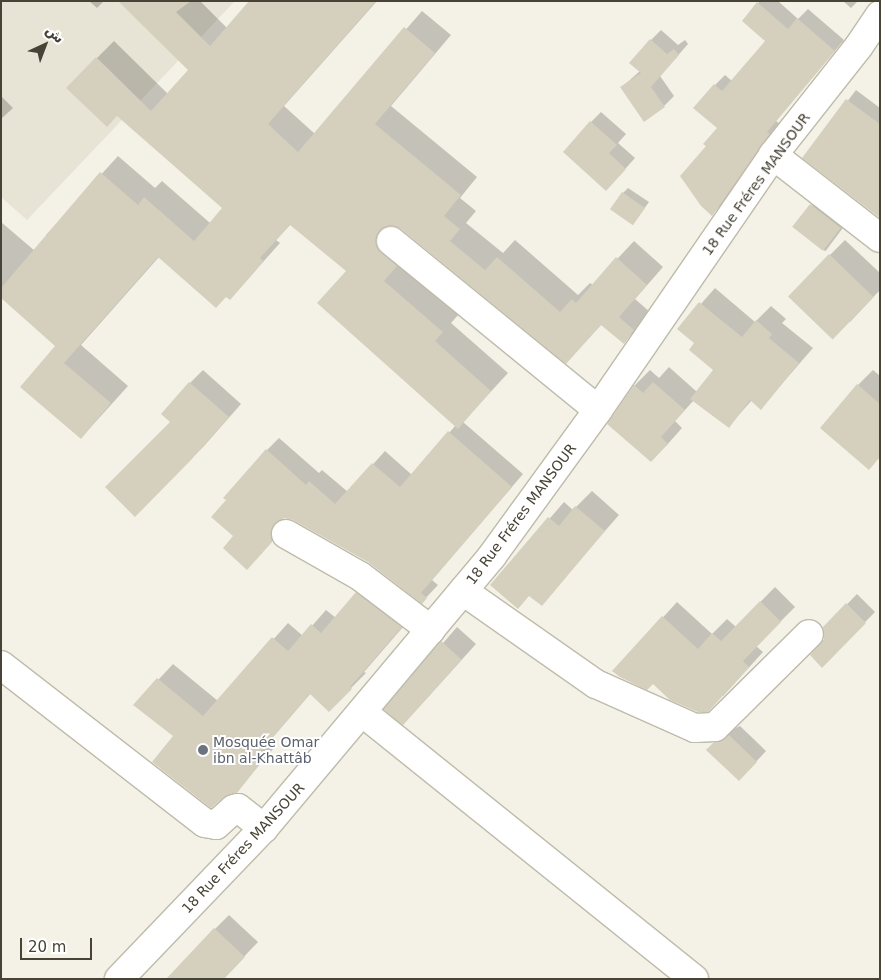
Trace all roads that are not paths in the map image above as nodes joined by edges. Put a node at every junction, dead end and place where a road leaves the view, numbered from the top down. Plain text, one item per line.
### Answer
1 (880, 15) edge
2 (773, 156) junction
3 (880, 238) edge
4 (391, 241) dead end
5 (598, 410) junction
6 (286, 534) dead end
7 (463, 591) junction
8 (431, 630) junction
9 (809, 634) dead end
10 (1, 665) edge
11 (362, 712) junction
12 (264, 828) junction
13 (119, 979) edge
14 (694, 979) edge

1 - 2 street, 18 Rue Fréres MANSOUR
2 - 3 street
2 - 5 street, 18 Rue Fréres MANSOUR
4 - 5 street
5 - 7 street, 18 Rue Fréres MANSOUR
6 - 8 street
7 - 8 street, 18 Rue Fréres MANSOUR
7 - 9 street
8 - 11 street, 18 Rue Fréres MANSOUR
10 - 12 street
11 - 12 street, 18 Rue Fréres MANSOUR
11 - 14 street
12 - 13 street, 18 Rue Fréres MANSOUR

